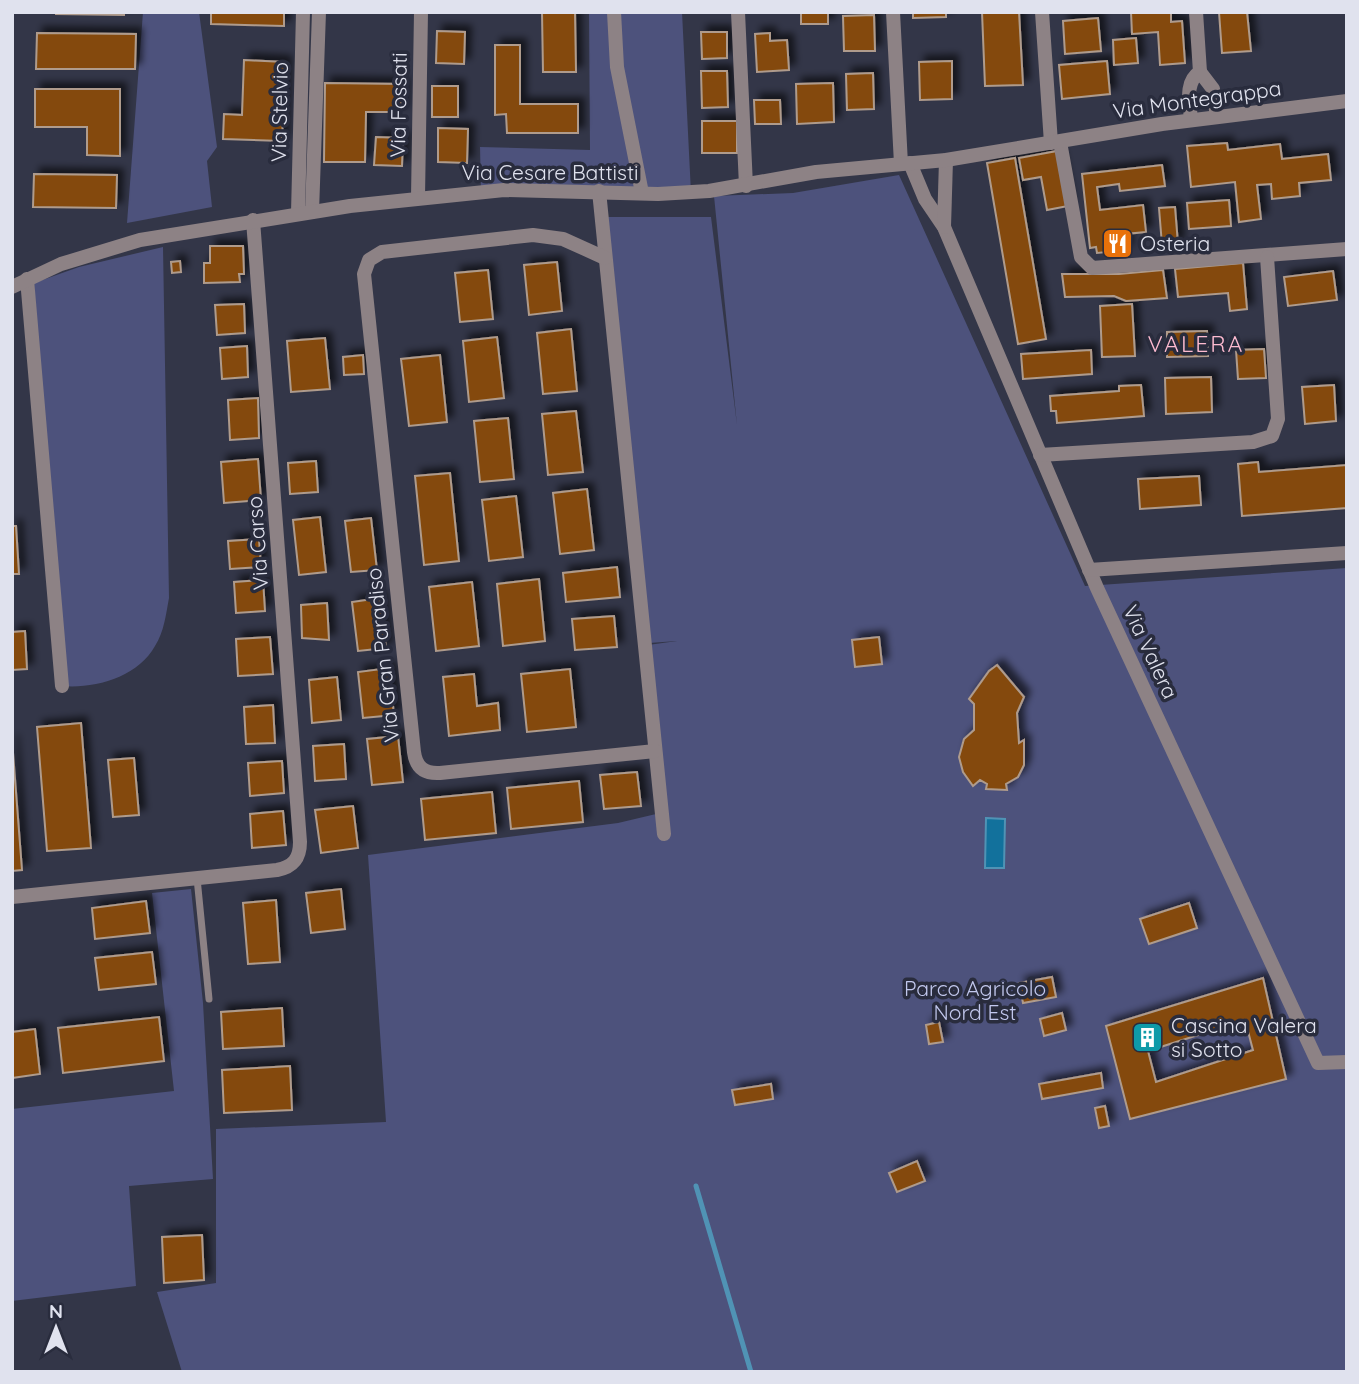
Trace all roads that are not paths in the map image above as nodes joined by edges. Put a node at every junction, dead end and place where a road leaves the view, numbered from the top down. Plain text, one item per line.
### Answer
1 (303, 12) edge
2 (319, 12) edge
3 (421, 12) edge
4 (614, 12) edge
5 (738, 12) edge
6 (893, 12) edge
7 (1042, 12) edge
8 (1196, 12) edge
9 (1200, 72) junction
10 (1347, 101) edge
11 (1217, 117) junction
12 (1191, 120) junction
13 (1055, 143) junction
14 (946, 160) junction
15 (906, 164) junction
16 (746, 186) junction
17 (599, 191) junction
18 (642, 193) junction
19 (418, 197) junction
20 (305, 213) junction
21 (253, 220) junction
22 (944, 227) junction
23 (1347, 249) edge
24 (1267, 257) junction
25 (606, 258) junction
26 (27, 279) junction
27 (12, 287) edge
28 (1040, 455) junction
29 (1347, 553) edge
30 (1089, 570) junction
31 (62, 686) dead end
32 (655, 751) junction
33 (664, 834) dead end
34 (197, 878) junction
35 (12, 897) edge
36 (209, 999) dead end
37 (1347, 1062) edge

1 - 20 street, Via Stelvio
2 - 20 street, Via Stelvio
3 - 19 street, Via Fossati
4 - 18 street
5 - 16 street
6 - 15 street, Via Valera
7 - 13 street
8 - 9 street
9 - 11 street
9 - 12 street
10 - 11 street, Via Montegrappa
11 - 12 street, Via Montegrappa
12 - 13 street, Via Montegrappa
13 - 14 street, Via Cesare Battisti
13 - 24 street
14 - 15 street, Via Cesare Battisti
14 - 22 street, Via Valera
15 - 16 street, Via Cesare Battisti
15 - 22 street, Via Valera
16 - 18 street, Via Cesare Battisti
17 - 18 street, Via Cesare Battisti
17 - 19 street, Via Cesare Battisti
17 - 25 street
19 - 20 street, Via Cesare Battisti
20 - 21 street, Via Cesare Battisti
21 - 26 street, Via Cesare Battisti
21 - 34 street, Via Carso
22 - 28 street, Via Valera
23 - 24 street
24 - 28 street
25 - 32 street
25 - 32 street, Via Gran Paradiso
26 - 27 street, Via Cesare Battisti
26 - 31 street
28 - 30 street, Via Valera
29 - 30 street
30 - 37 street, Via Valera
32 - 33 street
34 - 35 street
34 - 36 lane

